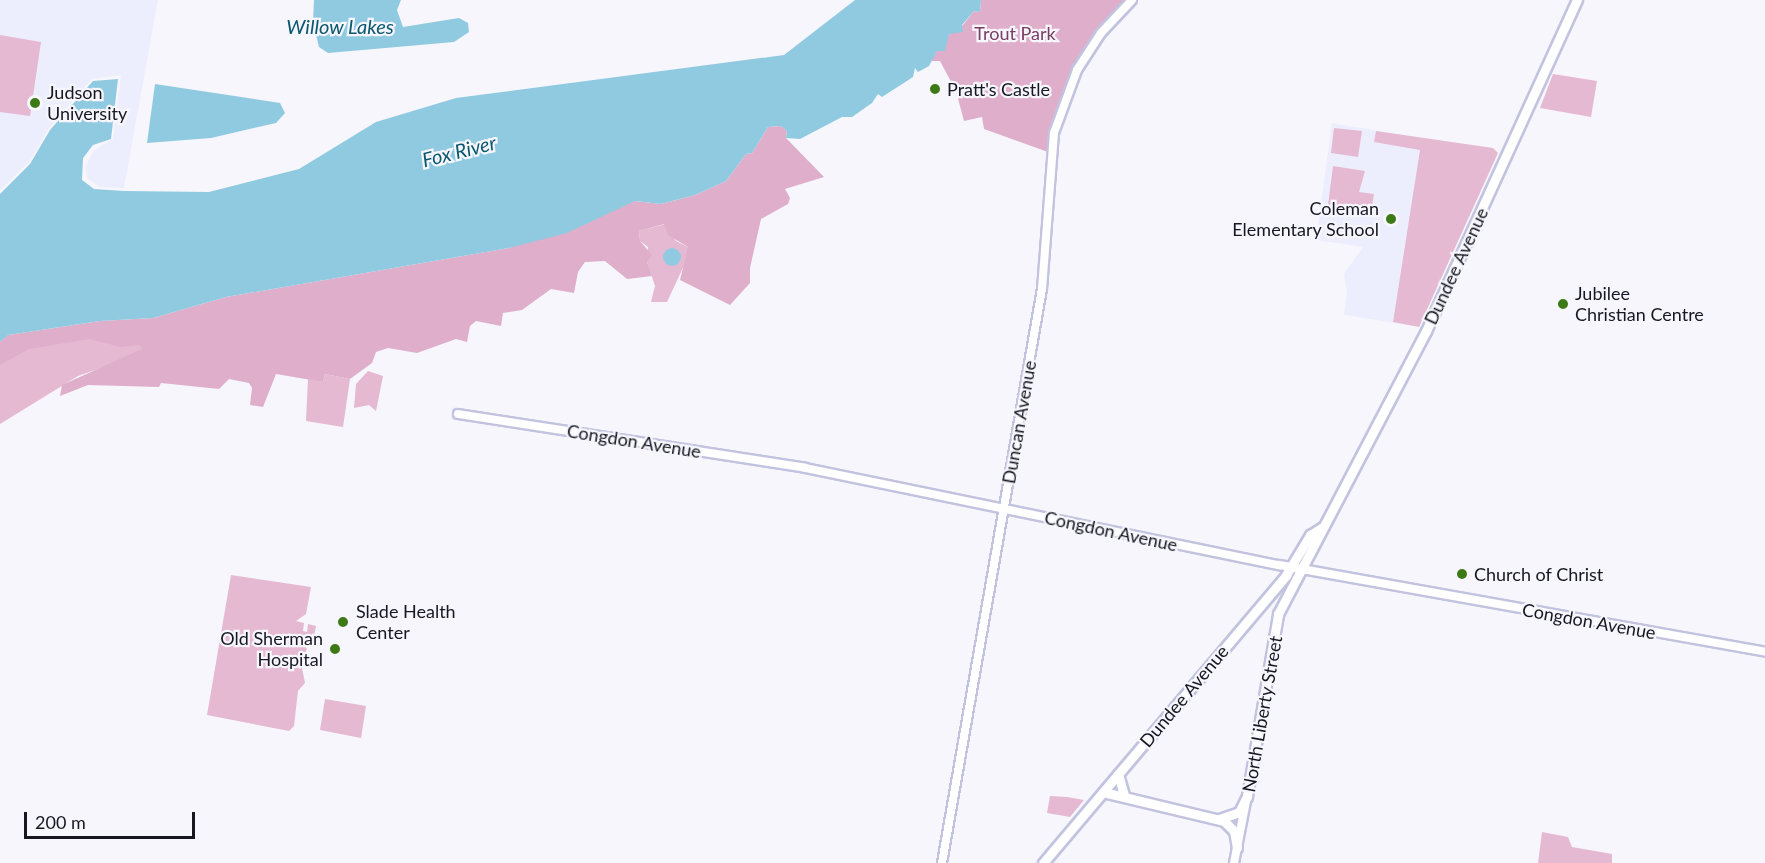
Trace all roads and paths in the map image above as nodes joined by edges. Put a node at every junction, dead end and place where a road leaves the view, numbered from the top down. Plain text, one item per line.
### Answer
1 (1131, 0) edge
2 (1577, 0) edge
3 (458, 414) dead end
4 (1004, 509) junction
5 (1319, 529) junction
6 (1290, 567) junction
7 (1304, 570) junction
8 (1278, 614) junction
9 (1765, 652) edge
10 (1118, 774) junction
11 (1103, 792) junction
12 (1124, 795) junction
13 (1247, 796) junction
14 (1219, 819) junction
15 (1237, 848) junction
16 (942, 863) edge
17 (1042, 863) edge
18 (1234, 863) edge

1 - 4 street, Duncan Avenue
2 - 5 main road, Dundee Avenue
3 - 4 street, Congdon Avenue
4 - 6 street, Congdon Avenue
4 - 16 street, Duncan Avenue
5 - 6 main road, Dundee Avenue
5 - 7 main road, Dundee Avenue
6 - 7 street, Congdon Avenue
6 - 8 main road
6 - 10 main road, Dundee Avenue
7 - 8 main road, North Liberty Street
7 - 9 street, Congdon Avenue
8 - 13 main road, North Liberty Street
10 - 11 main road, Dundee Avenue
10 - 12 main road
11 - 12 main road
11 - 17 main road, Dundee Avenue
12 - 14 main road
13 - 14 main road
13 - 15 street, North Liberty Street
14 - 15 main road
15 - 18 street, North Liberty Street

